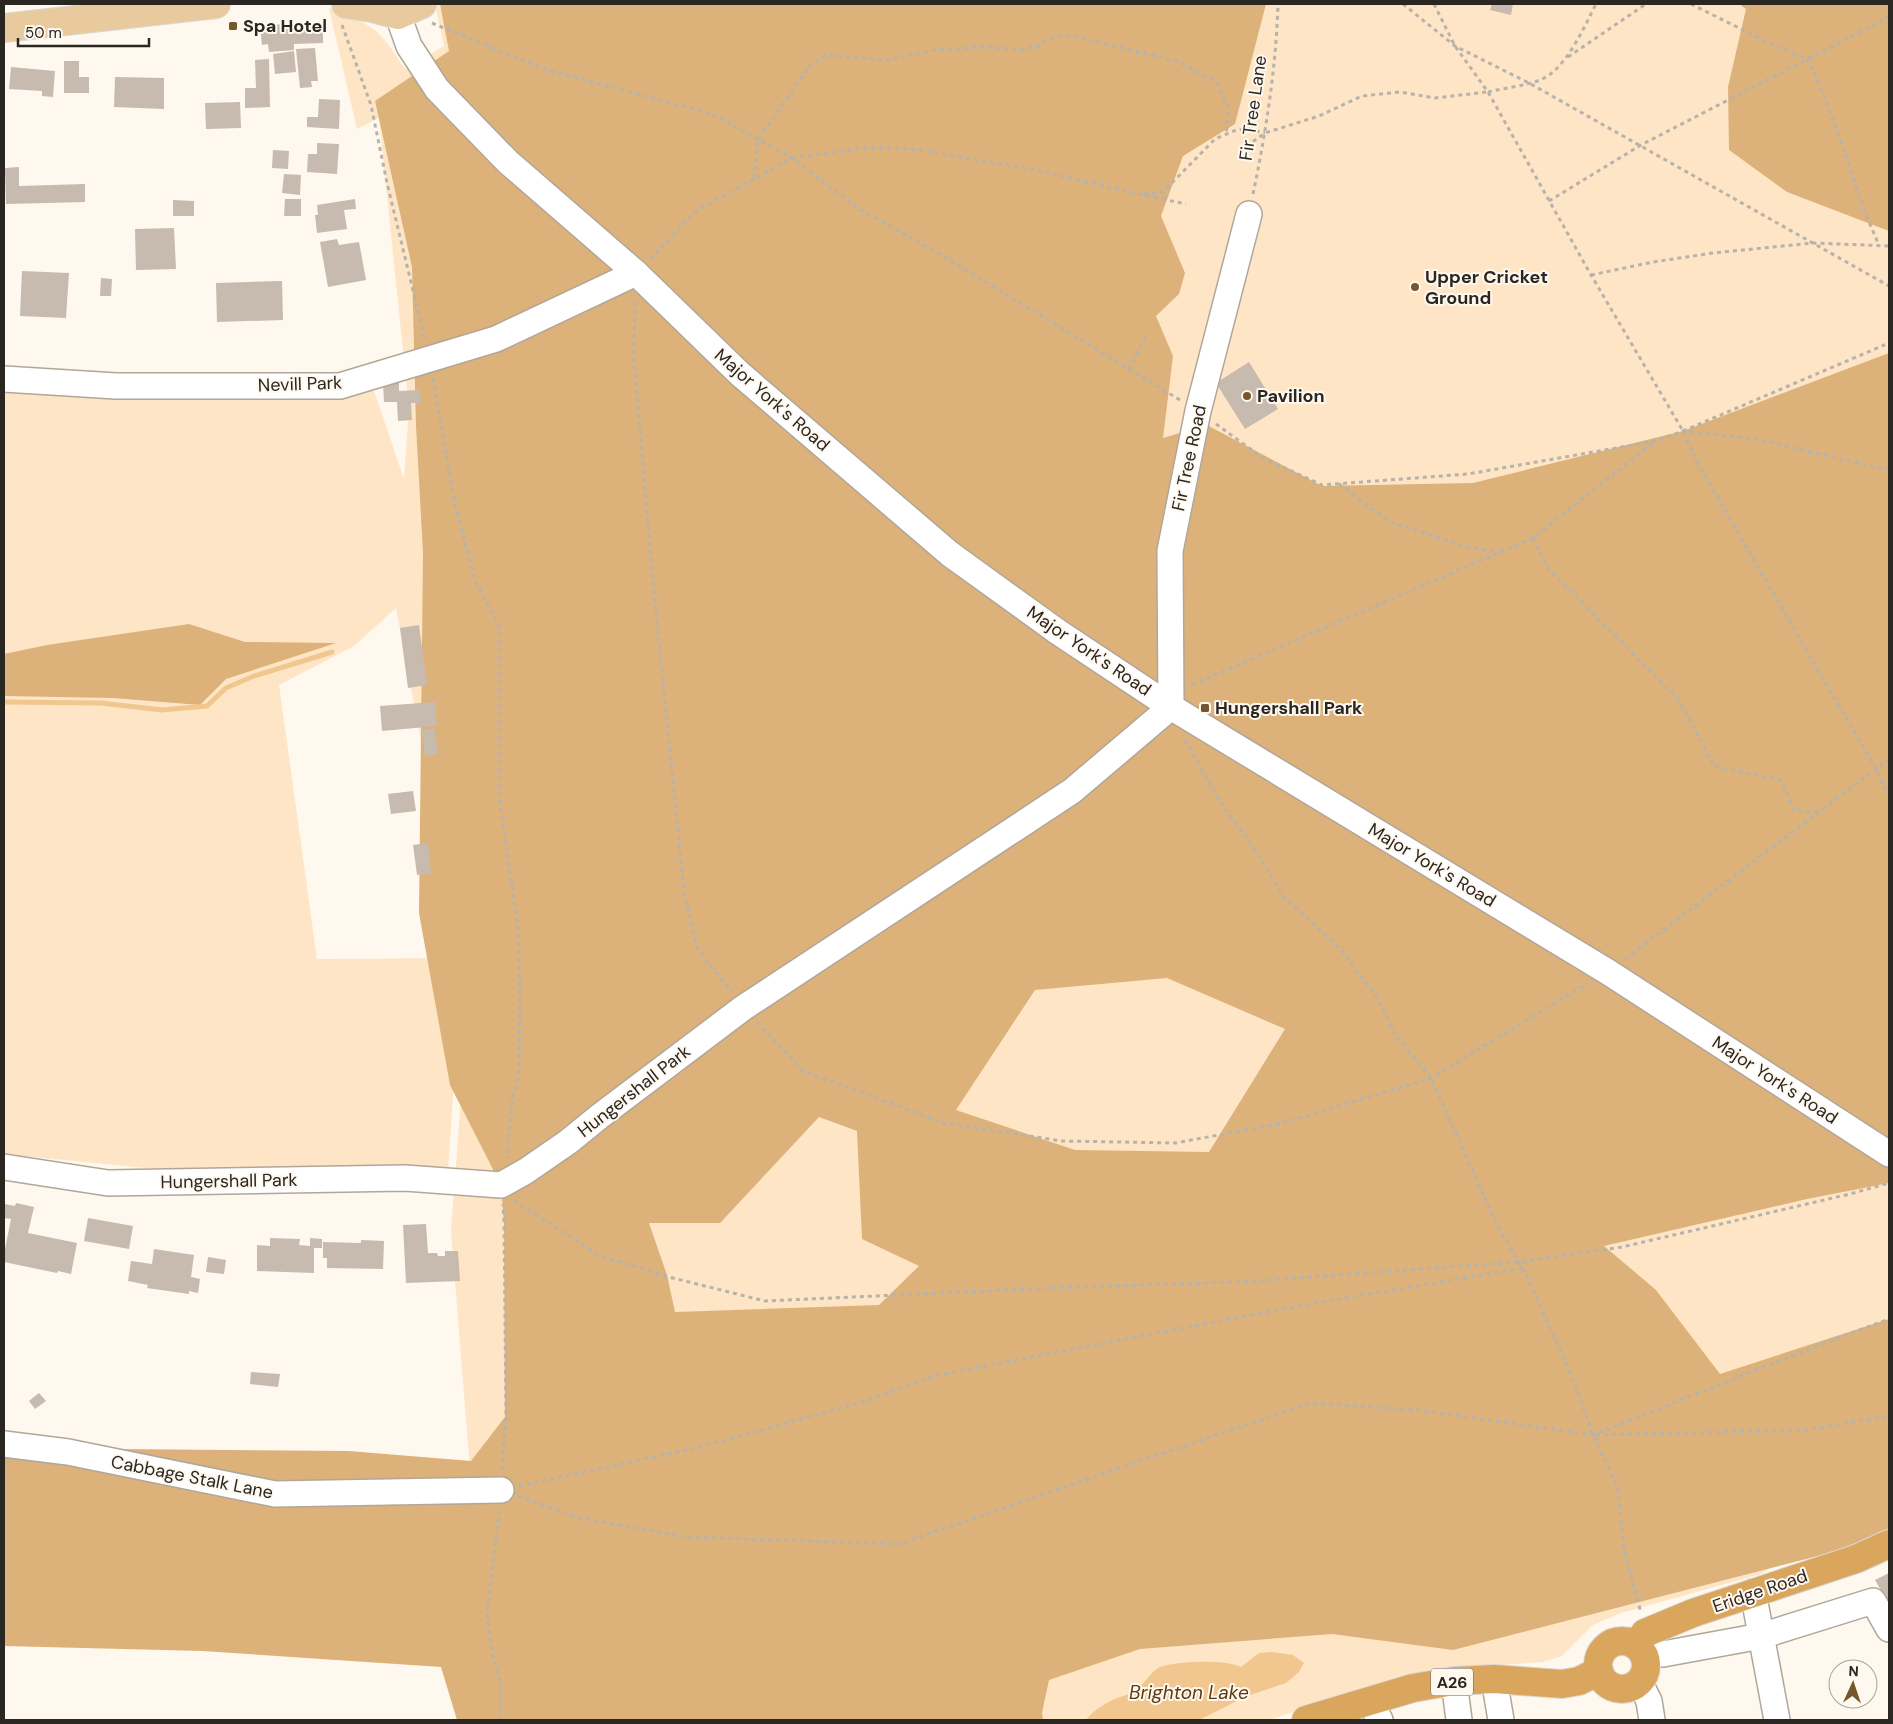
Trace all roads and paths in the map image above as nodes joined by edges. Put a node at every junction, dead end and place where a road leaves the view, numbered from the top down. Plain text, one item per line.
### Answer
1 (216, 4) edge
2 (1278, 4) edge
3 (1403, 4) edge
4 (1434, 4) edge
5 (1596, 4) edge
6 (1646, 4) edge
7 (1690, 4) edge
8 (410, 10) edge
9 (343, 12) edge
10 (1889, 17) edge
11 (4, 28) edge
12 (1455, 46) junction
13 (1807, 59) junction
14 (1564, 60) junction
15 (1530, 83) junction
16 (1487, 92) junction
17 (1265, 134) junction
18 (1226, 135) dead end
19 (758, 139) junction
20 (1641, 145) junction
21 (1240, 151) dead end
22 (792, 158) junction
23 (754, 178) junction
24 (1141, 195) junction
25 (1549, 201) junction
26 (1186, 204) dead end
27 (1249, 214) joint
28 (1813, 243) junction
29 (1879, 245) junction
30 (1889, 246) edge
31 (636, 273) junction
32 (1591, 275) junction
33 (1889, 286) edge
34 (1147, 334) dead end
35 (1889, 344) edge
36 (430, 359) junction
37 (1129, 369) junction
38 (4, 379) edge
39 (1198, 411) junction
40 (1683, 431) junction
41 (1656, 441) junction
42 (1889, 470) edge
43 (1339, 484) junction
44 (1533, 538) junction
45 (1499, 552) junction
46 (1172, 707) junction
47 (1184, 737) dead end
48 (1889, 759) edge
49 (1876, 769) junction
50 (1889, 796) edge
51 (1818, 813) junction
52 (1608, 972) junction
53 (1889, 1154) edge
54 (4, 1167) edge
55 (1889, 1183) edge
56 (501, 1185) junction
57 (1519, 1262) junction
58 (1523, 1268) junction
59 (1889, 1319) edge
60 (1889, 1416) edge
61 (1593, 1435) junction
62 (4, 1444) edge
63 (501, 1490) junction
64 (1889, 1544) edge
65 (1752, 1592) junction
66 (1889, 1629) edge
67 (1761, 1636) junction
68 (1641, 1639) junction
69 (1663, 1654) dead end
70 (1599, 1671) junction
71 (1494, 1679) junction
72 (1454, 1681) junction
73 (1640, 1681) junction
74 (1375, 1710) edge
75 (501, 1720) edge
76 (1306, 1720) edge
77 (1458, 1720) edge
78 (1501, 1720) edge
79 (1652, 1720) edge
80 (1777, 1720) edge

1 - 11 main road
2 - 17 path, Fir Tree Lane
3 - 12 path
4 - 12 path
5 - 14 path
6 - 14 path
7 - 13 path
8 - 9 main road
8 - 19 path
8 - 31 street, Major York's Road
9 - 36 path
10 - 13 path
12 - 15 path
12 - 16 path
13 - 20 path
13 - 29 path
14 - 15 path
15 - 16 path
15 - 20 path
16 - 17 path
16 - 25 path
17 - 21 path
17 - 24 path
17 - 27 path, Fir Tree Lane
18 - 19 path
19 - 22 path
19 - 23 path
20 - 25 path
20 - 28 path
22 - 23 path
22 - 24 path
22 - 37 path
23 - 31 path
24 - 26 path
25 - 32 path
27 - 39 street, Fir Tree Road
28 - 29 path
28 - 32 path
28 - 33 path
29 - 30 path
31 - 36 street, Nevill Park
31 - 46 street, Major York's Road
32 - 40 path
34 - 37 path
35 - 40 path
36 - 38 street, Nevill Park
36 - 56 path
37 - 39 path
39 - 43 path
39 - 46 street, Fir Tree Road
40 - 41 path
40 - 42 path
40 - 49 path
41 - 43 path
41 - 44 path
43 - 45 path
44 - 45 path
44 - 51 path
45 - 46 path
46 - 52 street, Major York's Road
46 - 56 street, Hungershall Park
47 - 57 path
48 - 49 path
49 - 50 path
49 - 51 path
51 - 52 path
52 - 53 street, Major York's Road
54 - 56 street, Hungershall Park
55 - 57 path
56 - 57 path
56 - 63 path
57 - 58 path
58 - 61 path
58 - 63 path
59 - 61 path
60 - 61 path
61 - 63 path
61 - 68 path
62 - 63 street, Cabbage Stalk Lane
63 - 75 path
64 - 65 highway, Eridge Road
65 - 67 street
65 - 68 highway, Eridge Road
66 - 67 street
67 - 69 street
67 - 80 street
68 - 70 highway
68 - 73 highway
70 - 71 highway, A26
70 - 73 highway
71 - 72 highway, A26
71 - 78 street
72 - 74 highway, A26
72 - 77 street
73 - 79 street
74 - 76 highway, A26

